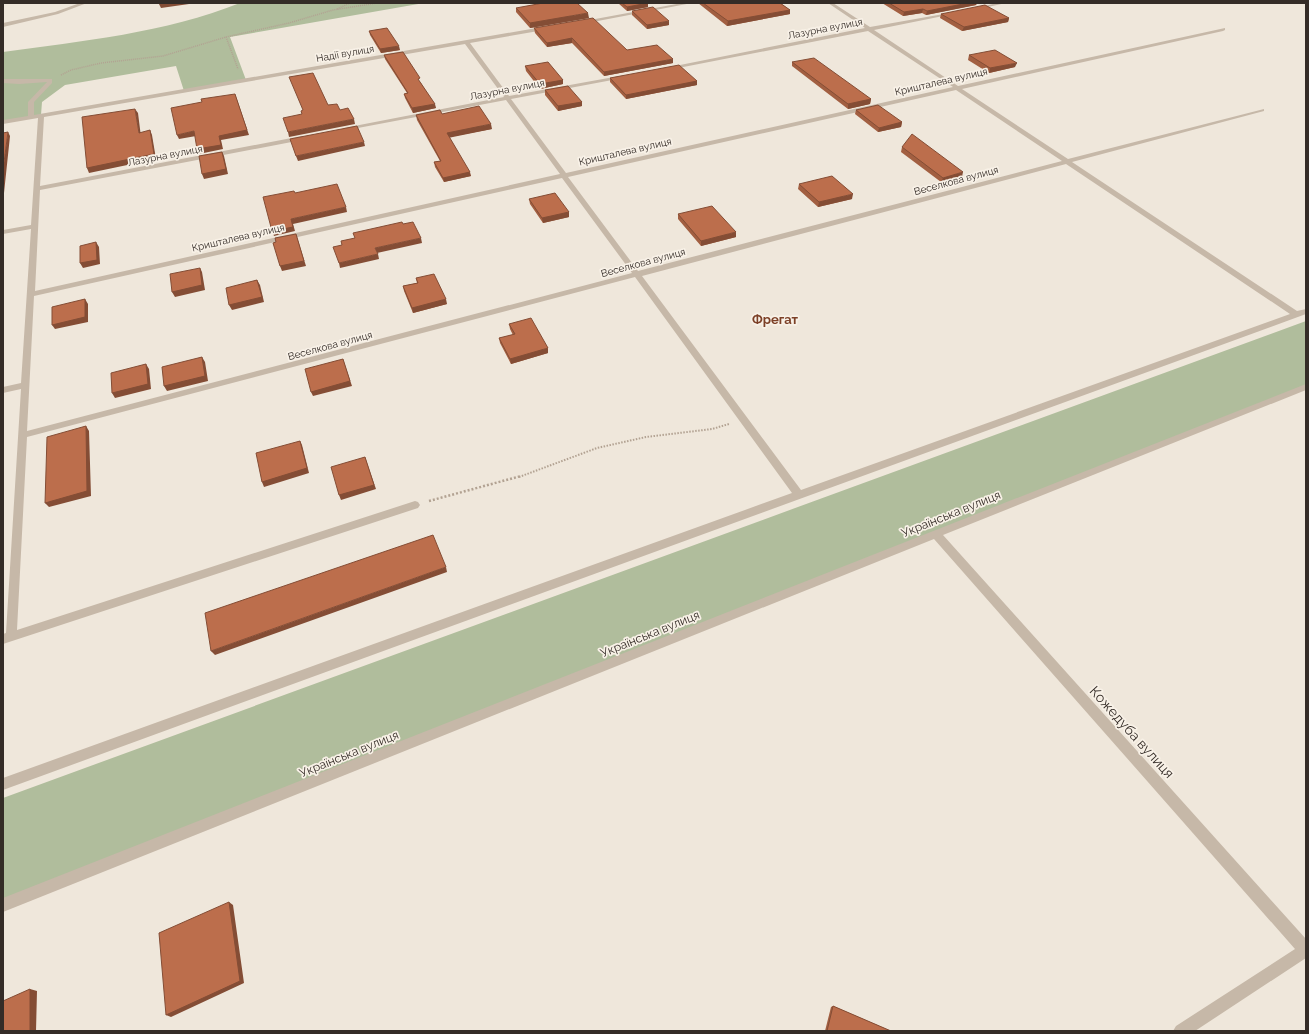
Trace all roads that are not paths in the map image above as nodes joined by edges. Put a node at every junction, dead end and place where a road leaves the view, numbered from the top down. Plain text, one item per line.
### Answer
1 (85, 3) edge
2 (105, 3) edge
3 (132, 3) edge
4 (690, 3) edge
5 (830, 3) edge
6 (1004, 3) edge
7 (967, 10) edge
8 (959, 12) edge
9 (574, 23) edge
10 (3, 25) edge
11 (551, 27) edge
12 (869, 29) junction
13 (1223, 29) dead end
14 (466, 42) junction
15 (665, 68) edge
16 (633, 74) edge
17 (3, 81) edge
18 (957, 88) junction
19 (508, 98) junction
20 (1262, 110) dead end
21 (42, 115) junction
22 (31, 117) junction
23 (3, 122) edge
24 (335, 131) edge
25 (312, 136) edge
26 (1067, 161) junction
27 (564, 175) junction
28 (37, 189) junction
29 (35, 226) junction
30 (3, 232) edge
31 (637, 274) junction
32 (31, 294) junction
33 (1301, 312) edge
34 (26, 384) junction
35 (1306, 386) edge
36 (3, 390) edge
37 (29, 434) dead end
38 (798, 494) junction
39 (415, 504) road end
40 (936, 534) junction
41 (7, 637) edge
42 (3, 784) edge
43 (3, 905) edge
44 (1306, 950) edge
45 (1181, 1031) edge

1 - 10 street
2 - 3 street
4 - 9 street
5 - 12 street
6 - 7 street
8 - 12 street, Лазурна вулиця
11 - 14 street, Надії вулиця
12 - 15 street, Лазурна вулиця
12 - 18 street
13 - 18 street, Кришталева вулиця
14 - 19 street
14 - 21 street, Надії вулиця
16 - 19 street, Лазурна вулиця
17 - 22 street
18 - 26 street
18 - 27 street, Кришталева вулиця
19 - 24 street, Лазурна вулиця
19 - 27 street
20 - 26 street, Веселкова вулиця
21 - 22 street, Надії вулиця
21 - 28 street
22 - 23 street, Надії вулиця
25 - 28 street, Лазурна вулиця
26 - 31 street, Веселкова вулиця
26 - 33 street
27 - 31 street
27 - 32 street, Кришталева вулиця
28 - 29 street
29 - 30 street
29 - 32 street
31 - 37 street, Веселкова вулиця
31 - 38 street
32 - 34 street
33 - 38 street
34 - 36 street
34 - 41 street
35 - 40 street, Українська вулиця
38 - 42 street
39 - 41 street
40 - 43 street, Українська вулиця
40 - 44 street, Кожедуба вулиця
44 - 45 street

